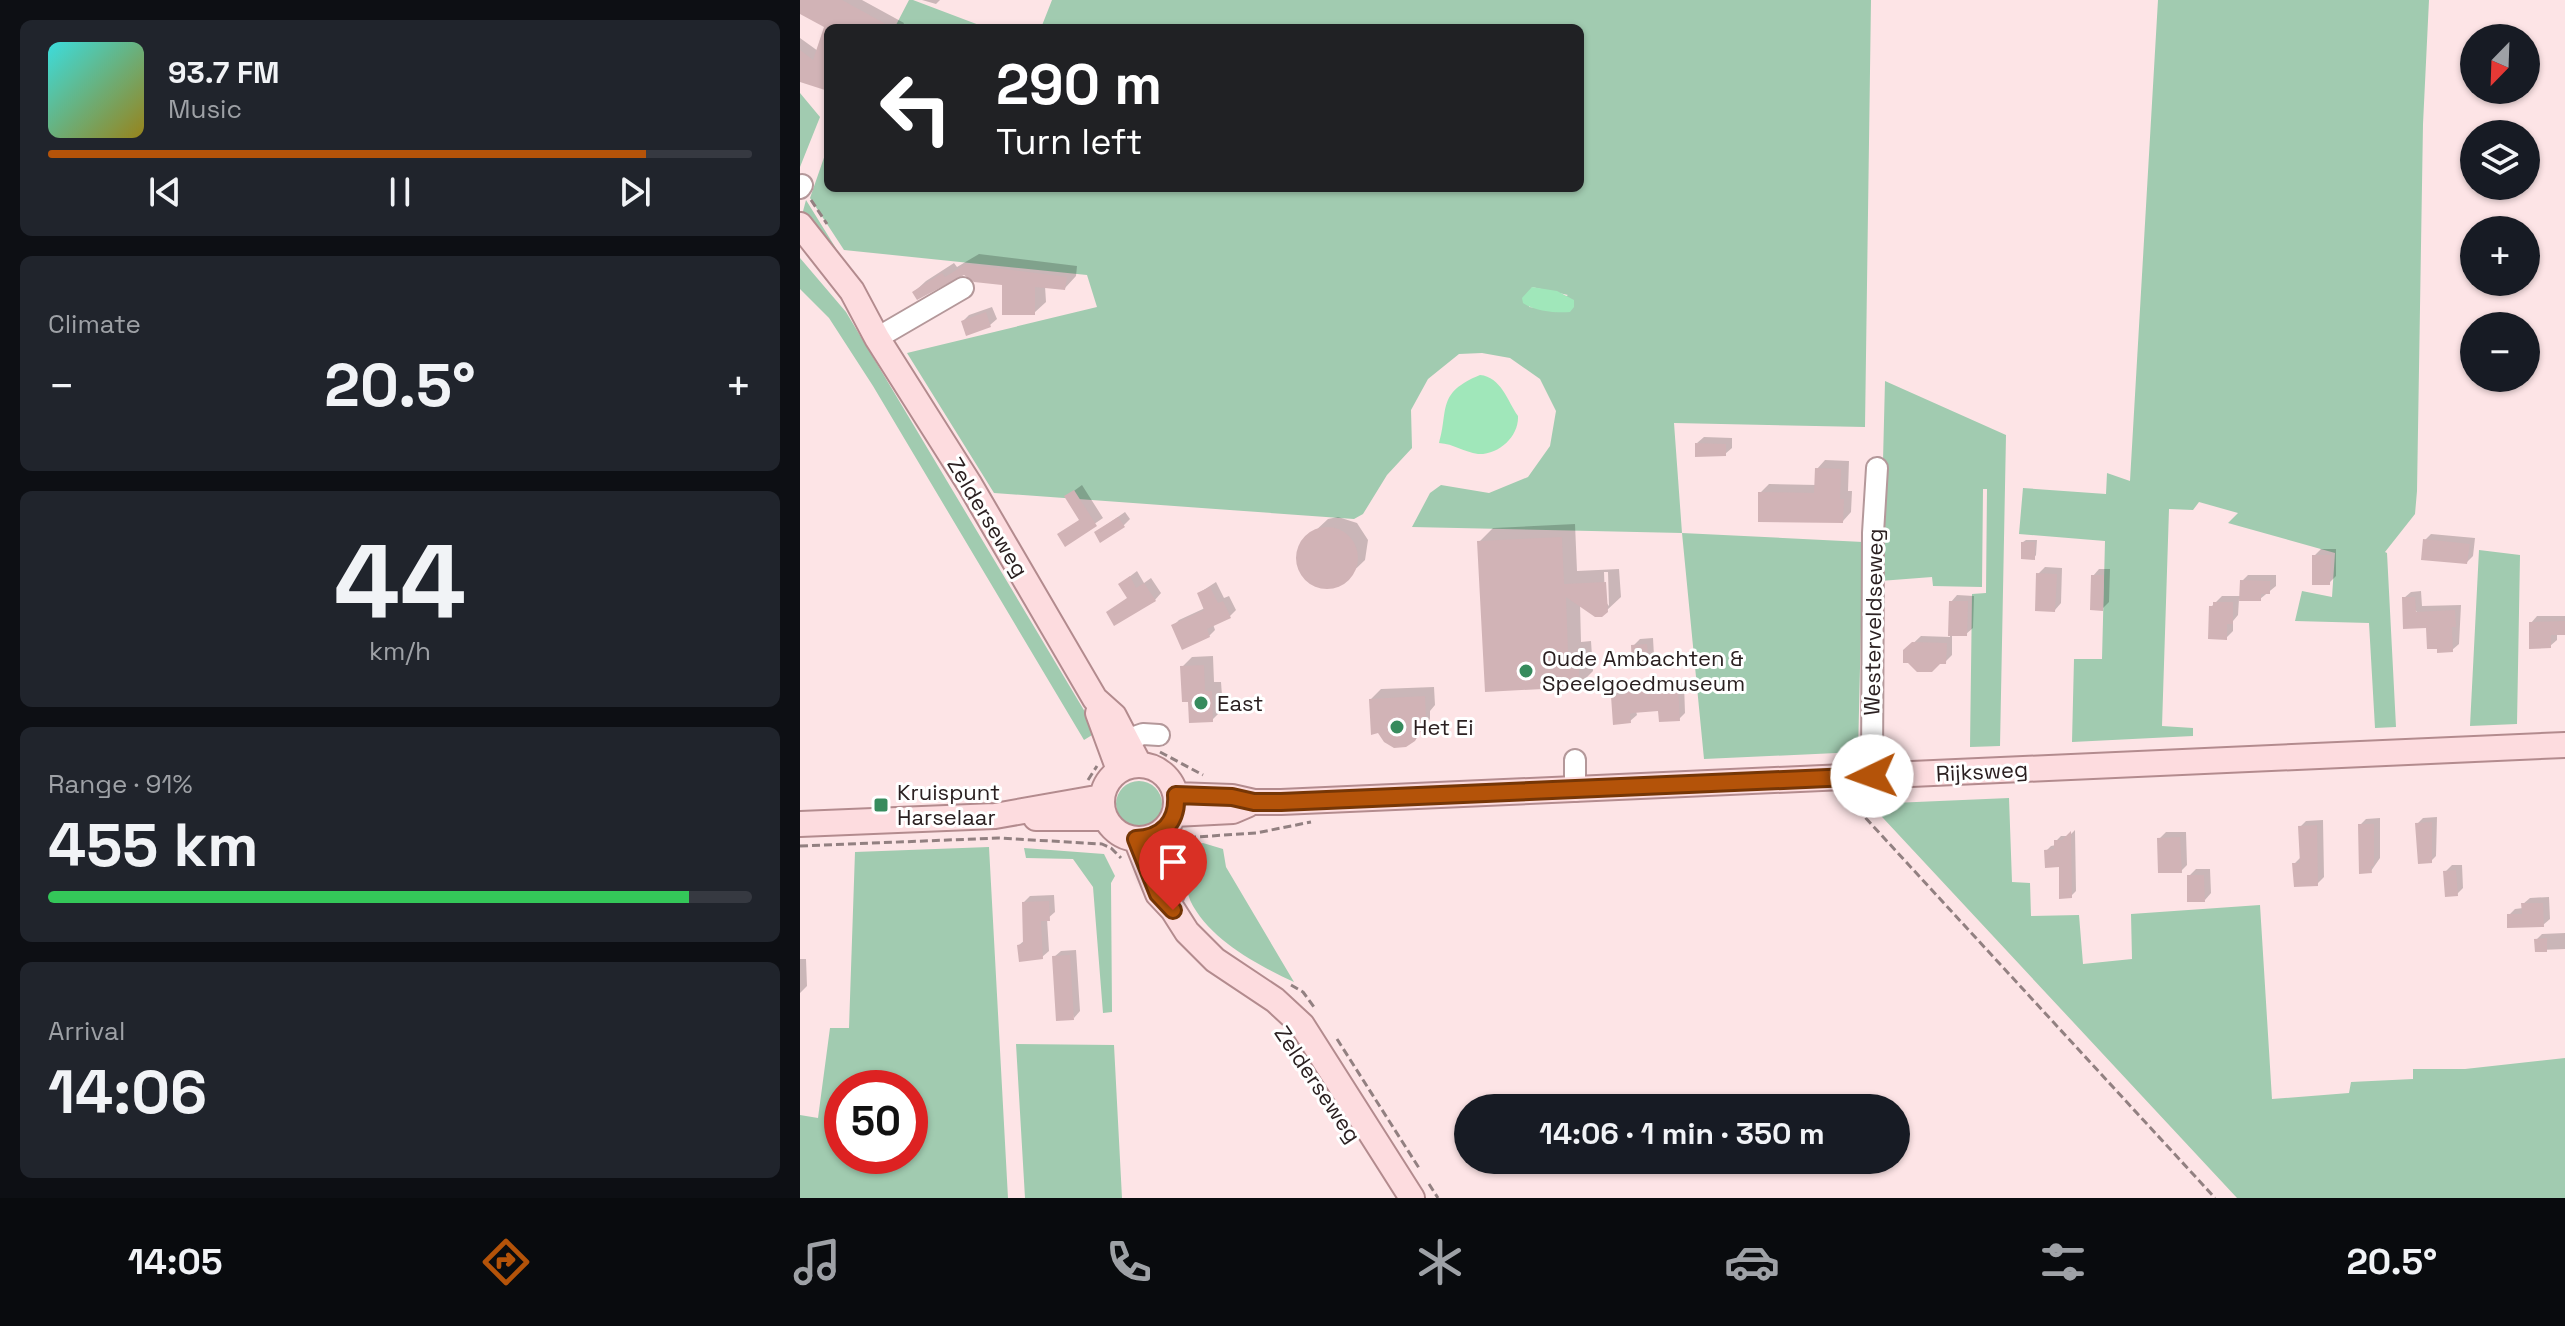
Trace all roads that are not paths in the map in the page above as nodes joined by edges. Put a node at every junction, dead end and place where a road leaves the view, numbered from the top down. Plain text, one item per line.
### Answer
1 (800, 225) edge
2 (800, 250) edge
3 (963, 288) dead end
4 (877, 338) junction
5 (1877, 468) dead end
6 (1095, 699) junction
7 (1159, 735) dead end
8 (1126, 740) junction
9 (2565, 745) edge
10 (1575, 760) dead end
11 (1129, 767) junction
12 (1872, 776) junction
13 (1575, 791) junction
14 (1175, 805) junction
15 (1103, 808) junction
16 (800, 824) edge
17 (1146, 837) junction
18 (1412, 1198) edge

1 - 4 main road, Zelderseweg
2 - 4 main road, Zelderseweg
3 - 4 street
4 - 6 main road, Zelderseweg
5 - 12 street, Westerveldseweg
6 - 8 main road, Zelderseweg
6 - 11 main road, Zelderseweg
7 - 8 street
8 - 11 main road, Zelderseweg
9 - 12 main road, Rijksweg
10 - 13 street
11 - 14 main road
11 - 15 main road
12 - 13 main road, Rijksweg
13 - 14 main road, Rijksweg
14 - 17 main road
15 - 16 main road
15 - 17 main road
17 - 18 main road, Zelderseweg

